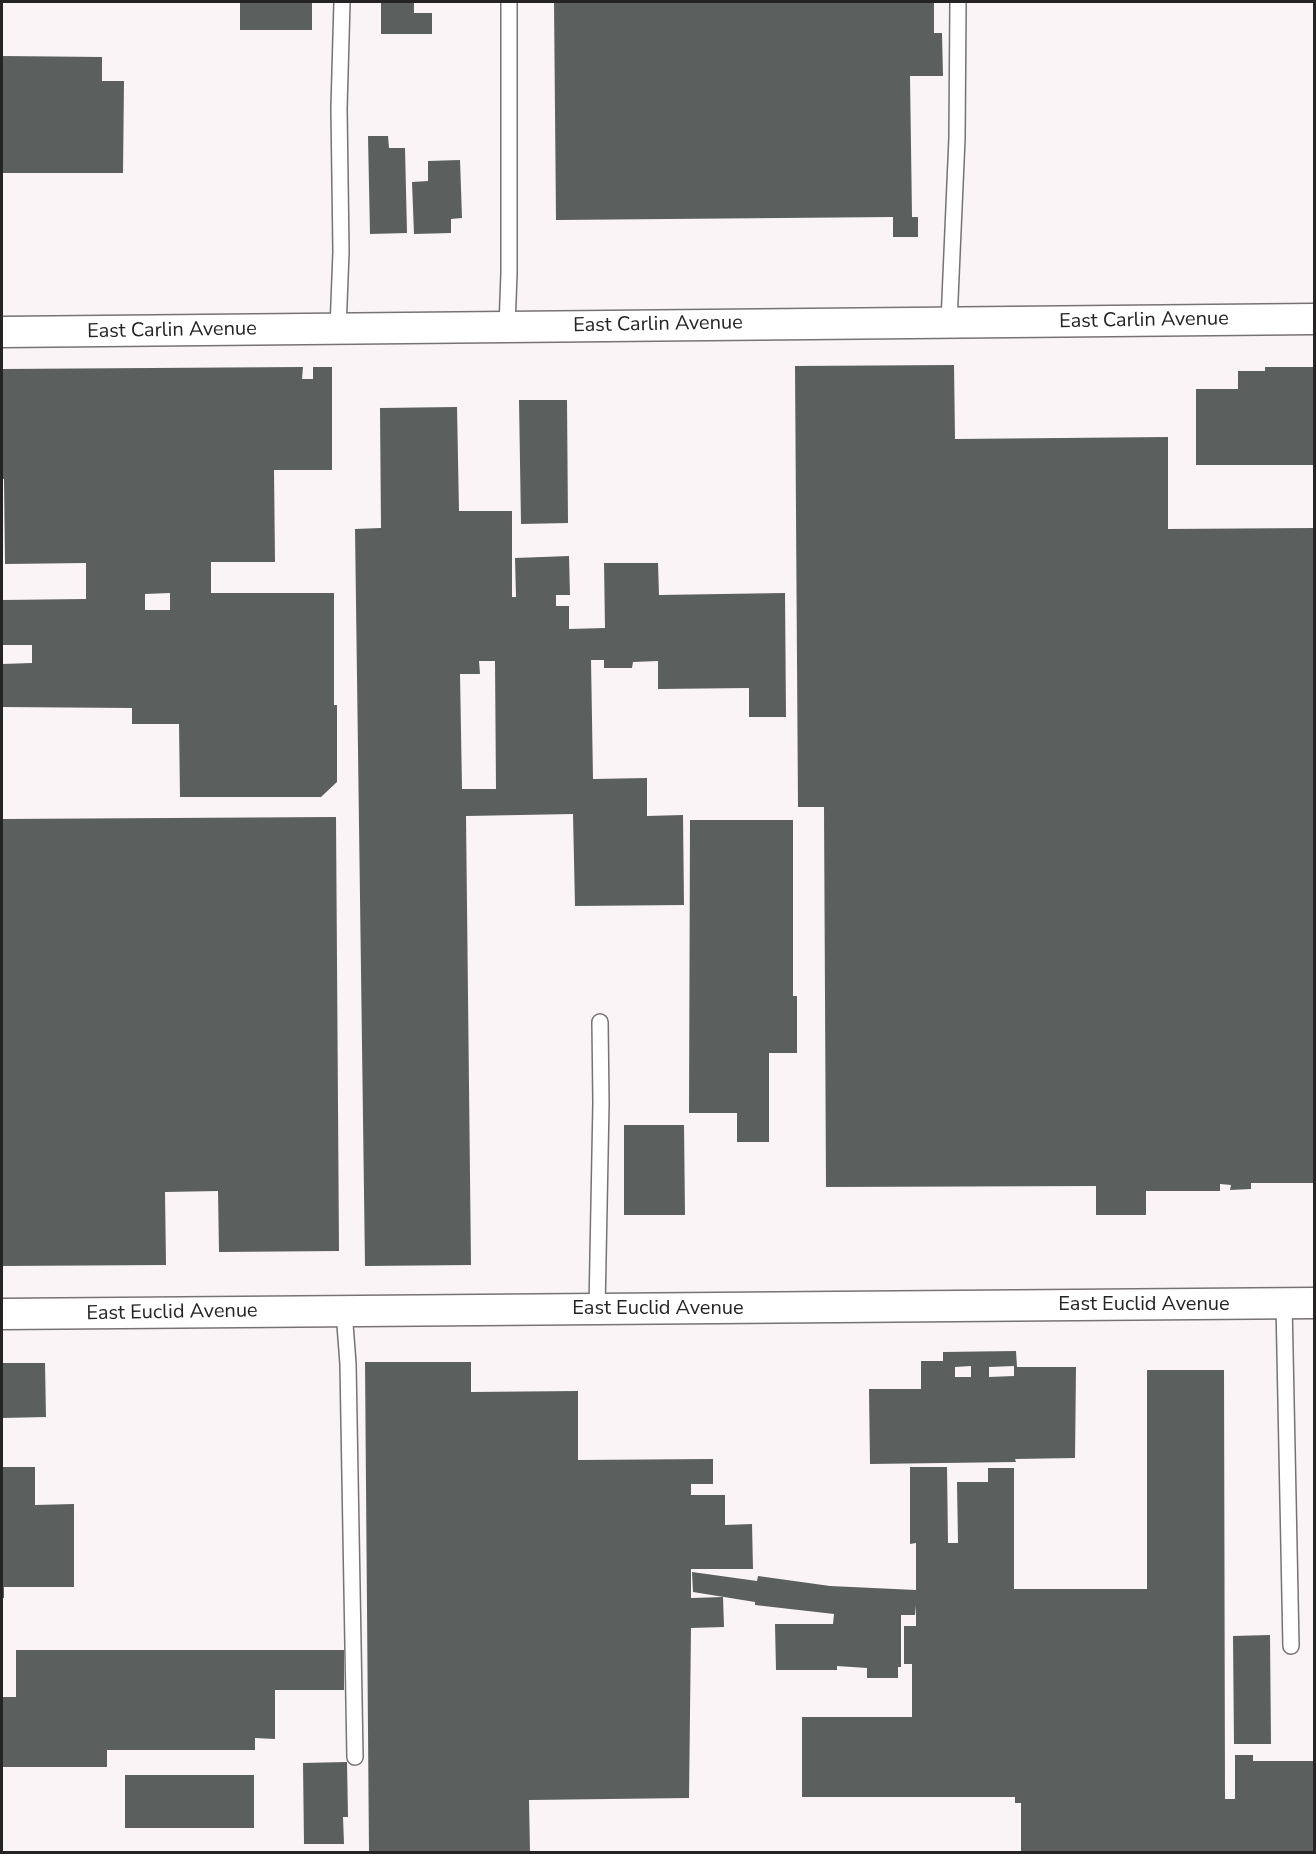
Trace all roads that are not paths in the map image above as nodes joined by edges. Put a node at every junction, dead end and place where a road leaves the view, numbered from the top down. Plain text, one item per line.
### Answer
1 (342, 2) edge
2 (509, 2) edge
3 (958, 2) edge
4 (1314, 319) edge
5 (949, 322) junction
6 (507, 327) junction
7 (338, 329) junction
8 (2, 332) edge
9 (600, 1022) dead end
10 (1284, 1303) junction
11 (1314, 1303) edge
12 (597, 1309) junction
13 (344, 1311) junction
14 (2, 1314) edge
15 (1291, 1646) dead end
16 (355, 1756) dead end

1 - 7 lane
2 - 6 lane
3 - 5 lane
4 - 5 street, East Carlin Avenue
5 - 6 street, East Carlin Avenue
6 - 7 street, East Carlin Avenue
7 - 8 street, East Carlin Avenue
9 - 12 lane
10 - 11 street, East Euclid Avenue
10 - 12 street, East Euclid Avenue
10 - 15 lane
12 - 13 street, East Euclid Avenue
13 - 14 street, East Euclid Avenue
13 - 16 lane

